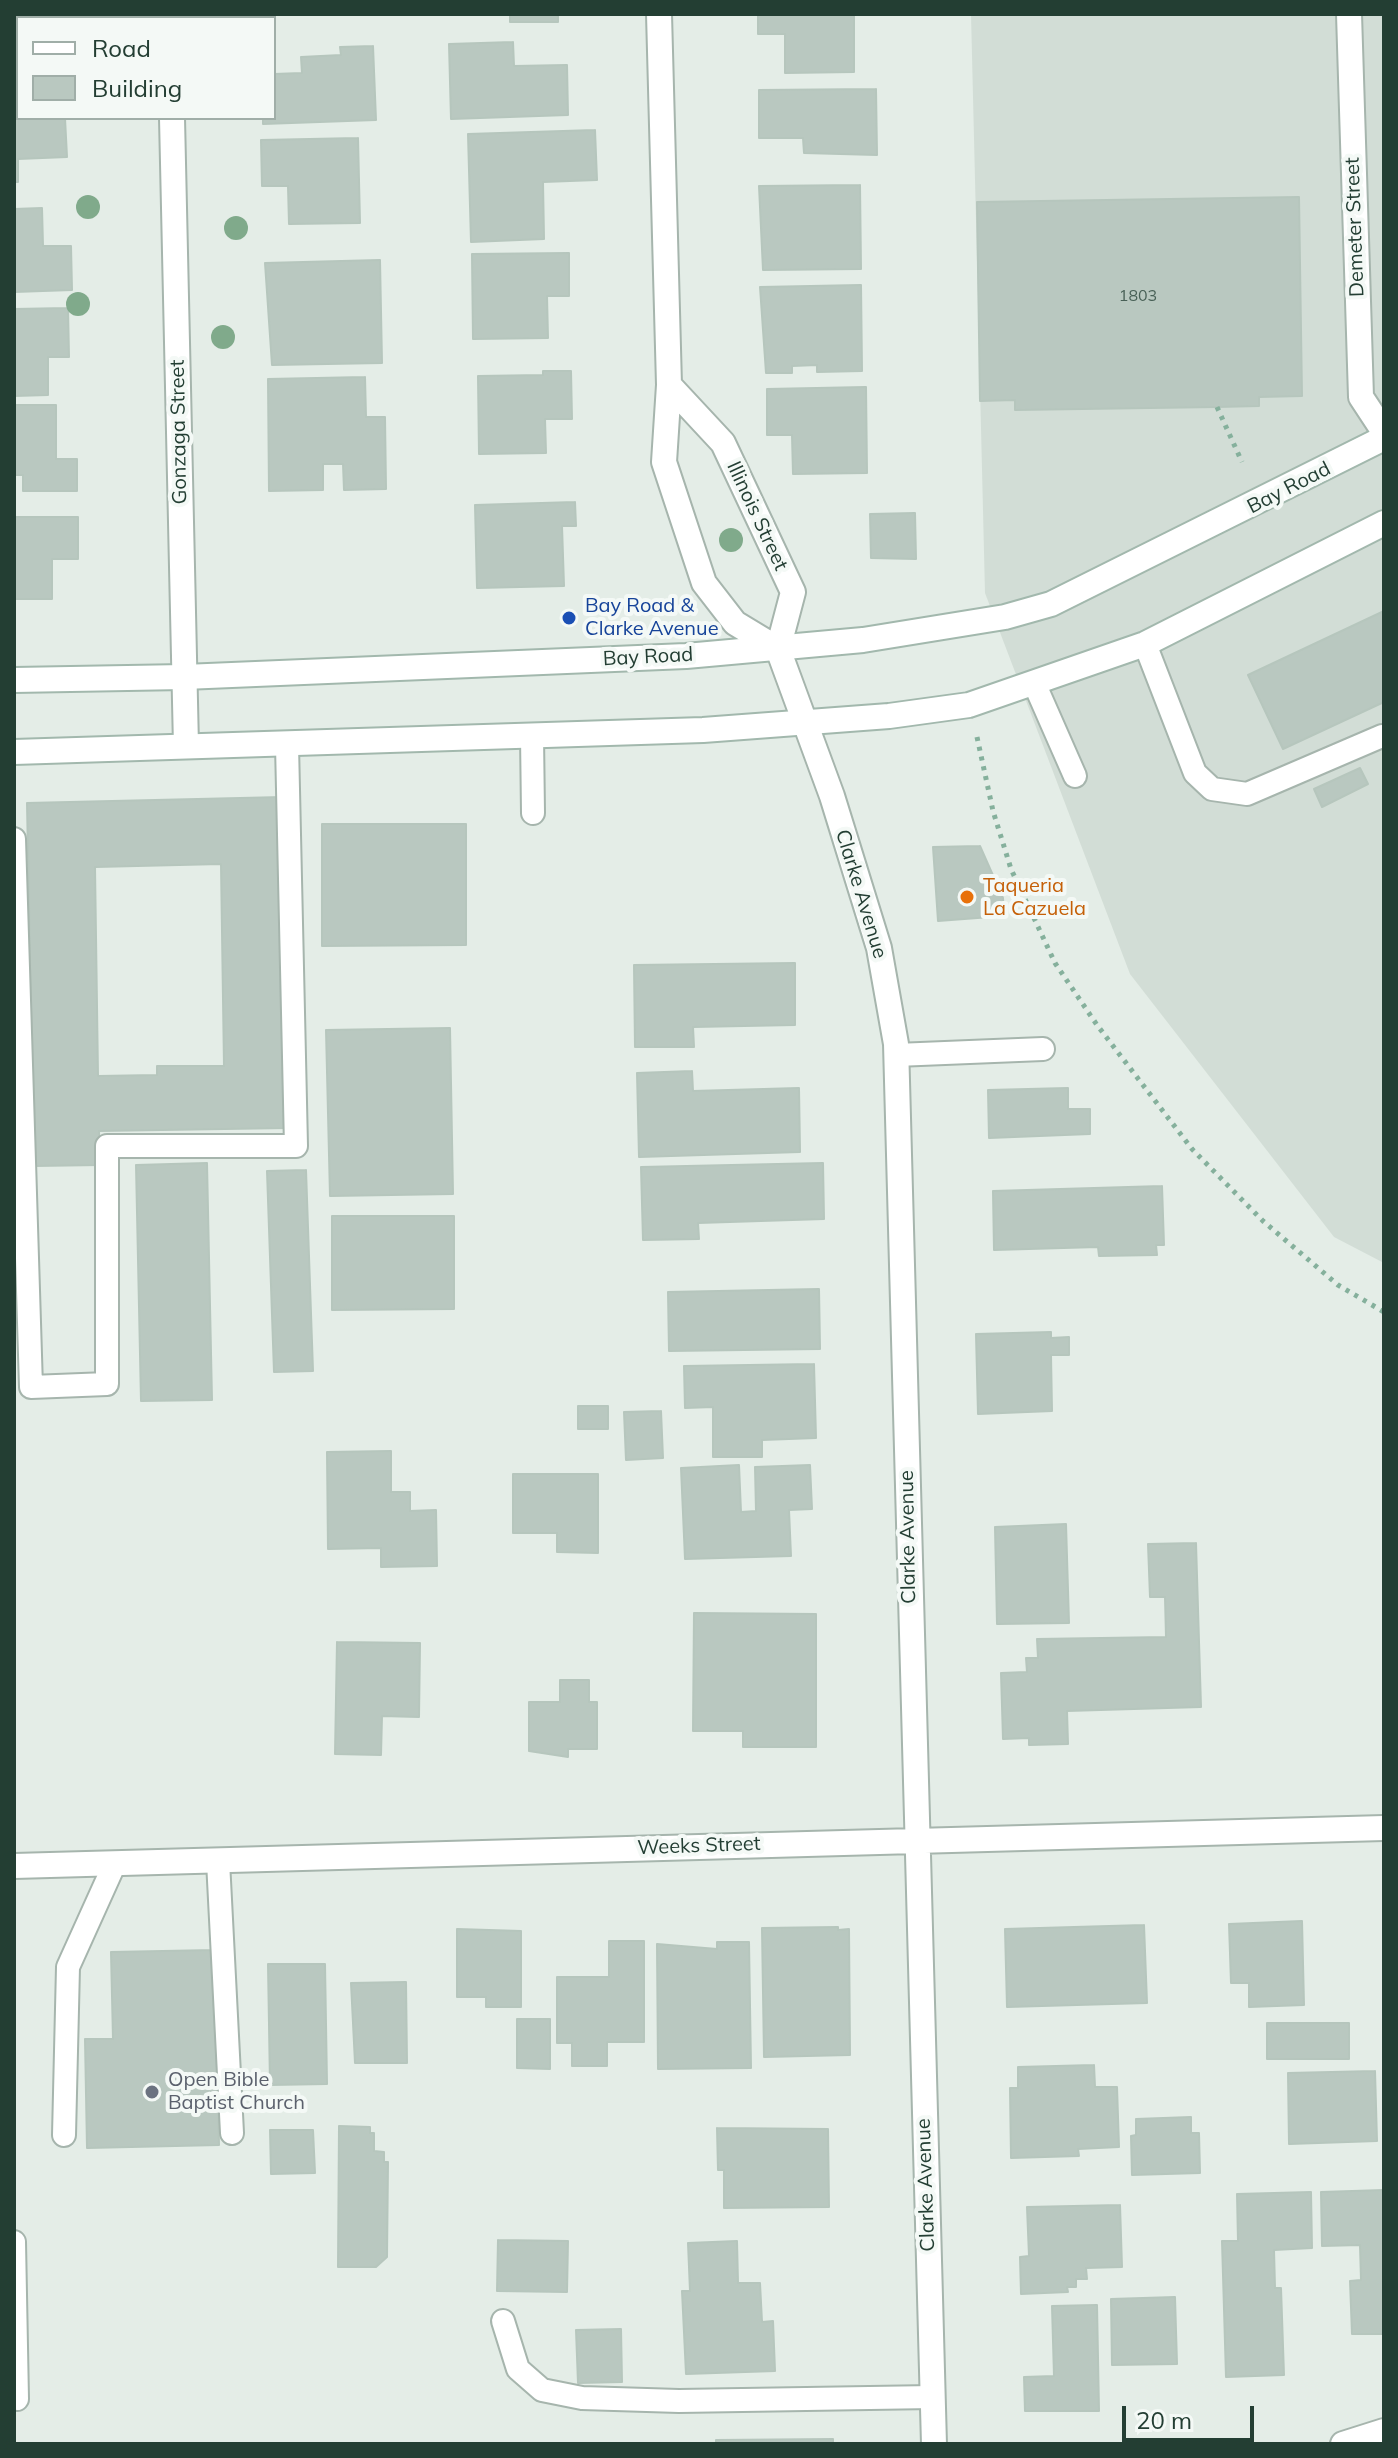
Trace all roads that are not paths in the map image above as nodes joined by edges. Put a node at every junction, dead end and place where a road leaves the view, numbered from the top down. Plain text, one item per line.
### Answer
1 (659, 14) edge
2 (1349, 14) edge
3 (172, 120) edge
4 (669, 385) junction
5 (1384, 435) edge
6 (1384, 523) edge
7 (1145, 644) junction
8 (778, 649) junction
9 (184, 677) junction
10 (14, 680) edge
11 (1035, 685) junction
12 (803, 723) junction
13 (532, 736) junction
14 (1382, 736) edge
15 (287, 745) junction
16 (186, 746) junction
17 (14, 752) edge
18 (1075, 776) dead end
19 (533, 813) dead end
20 (14, 839) edge
21 (1043, 1049) dead end
22 (896, 1055) junction
23 (1384, 1828) edge
24 (916, 1839) junction
25 (218, 1861) junction
26 (115, 1863) junction
27 (14, 1866) edge
28 (232, 2133) dead end
29 (64, 2135) dead end
30 (14, 2242) edge
31 (503, 2321) dead end
32 (933, 2397) junction
33 (17, 2399) dead end
34 (1384, 2431) edge
35 (934, 2444) edge
36 (1343, 2444) edge

1 - 4 street
2 - 5 street, Demeter Street
3 - 9 street, Gonzaga Street
4 - 8 street, Illinois Street
4 - 8 street
5 - 8 street, Bay Road
6 - 7 street
7 - 11 street
7 - 14 lane
8 - 9 street, Bay Road
8 - 12 street, Clarke Avenue
9 - 10 street, Bay Road
9 - 16 street, Gonzaga Street
11 - 12 street
11 - 18 lane
12 - 13 street
12 - 22 street, Clarke Avenue
13 - 15 street
13 - 19 lane
15 - 16 street
15 - 20 lane
16 - 17 street
21 - 22 lane
22 - 24 street, Clarke Avenue
23 - 24 street, Weeks Street
24 - 25 street, Weeks Street
24 - 32 street, Clarke Avenue
25 - 26 street, Weeks Street
25 - 28 lane
26 - 27 street, Weeks Street
26 - 29 lane
30 - 33 lane
31 - 32 lane
32 - 35 street, Clarke Avenue
34 - 36 street

